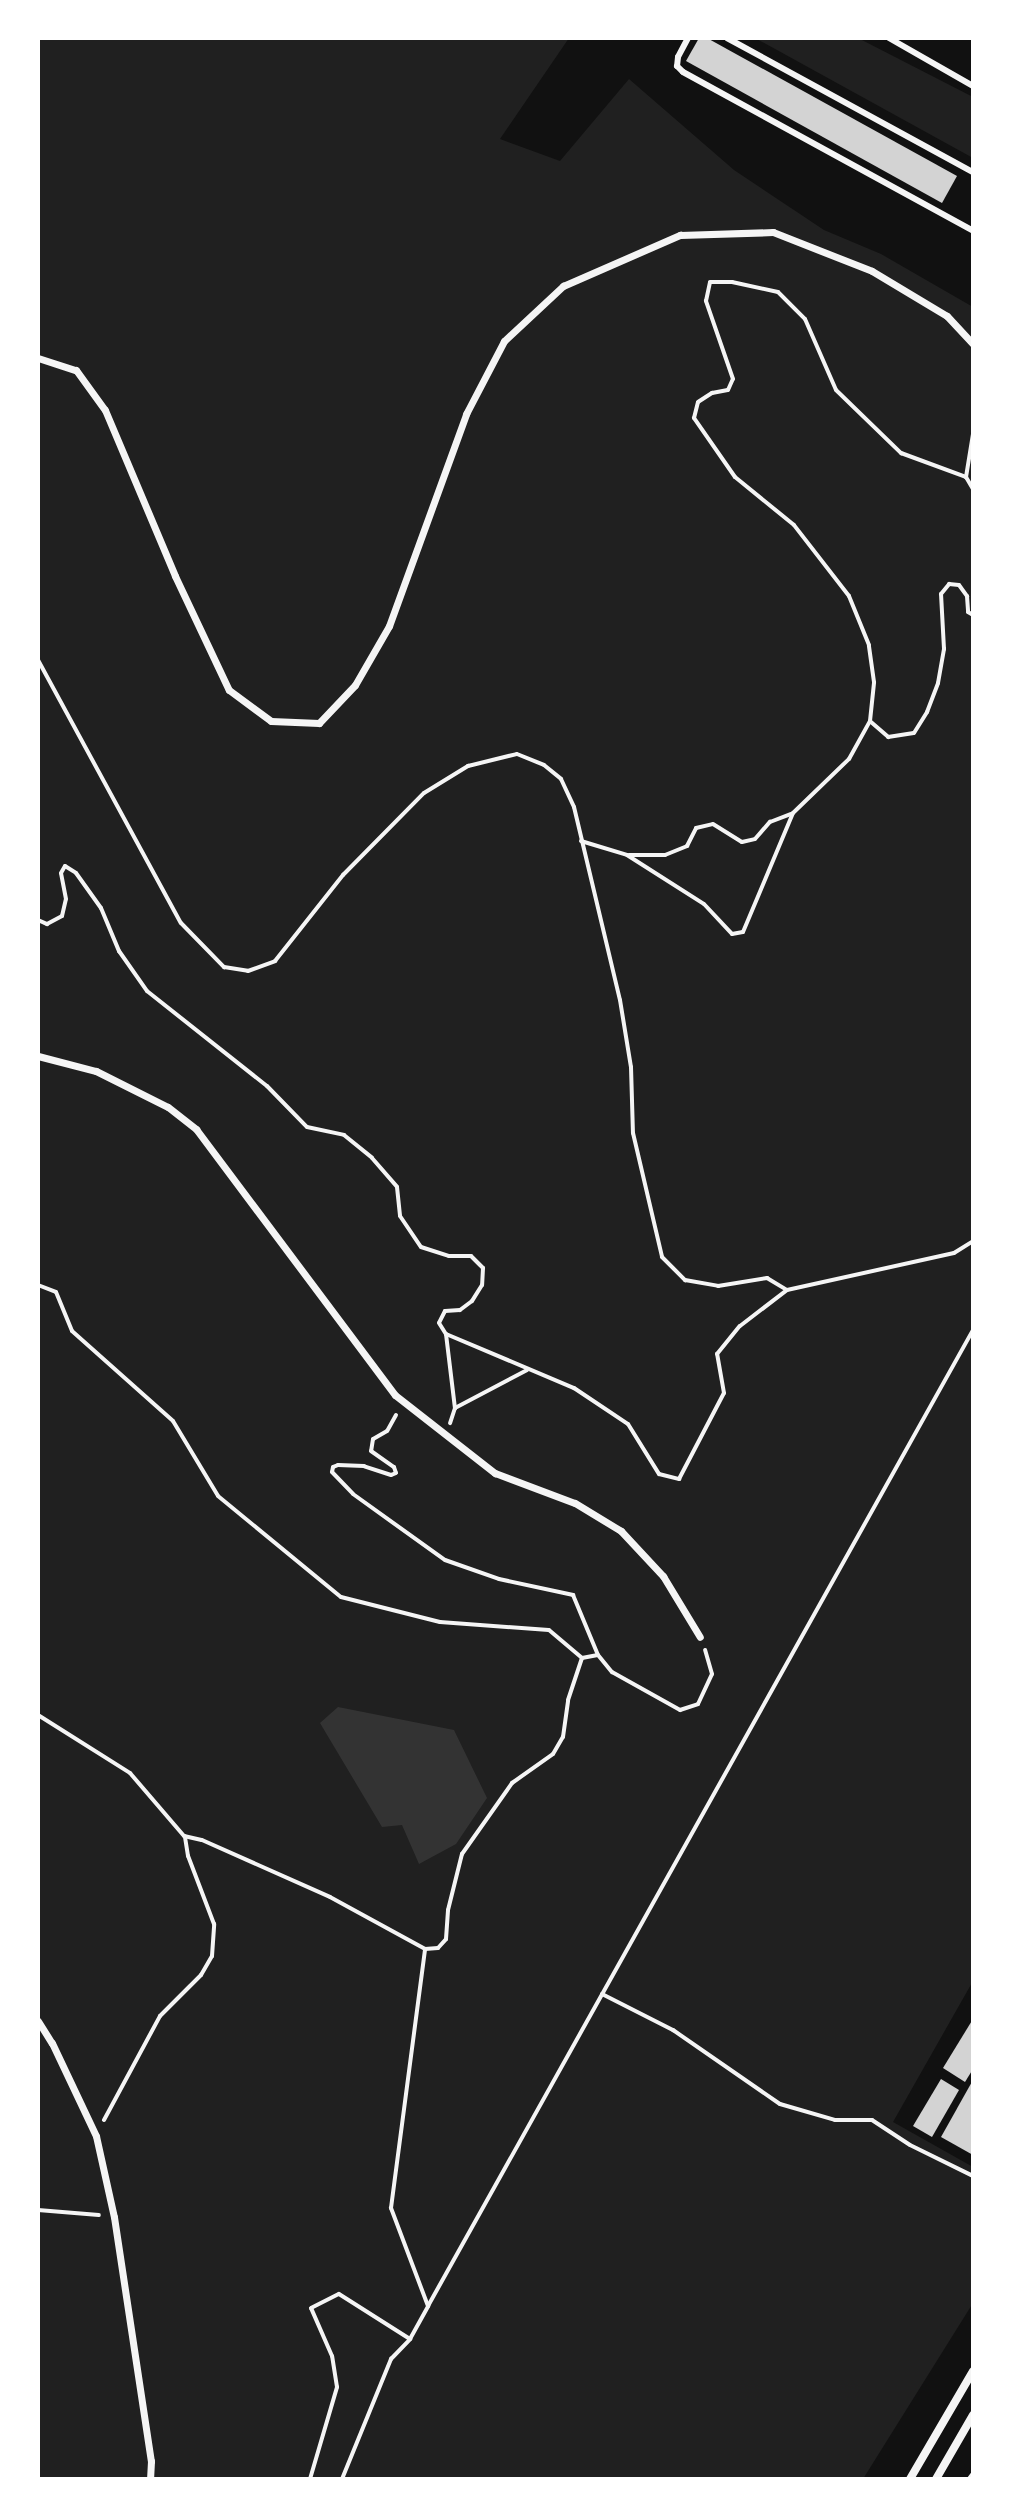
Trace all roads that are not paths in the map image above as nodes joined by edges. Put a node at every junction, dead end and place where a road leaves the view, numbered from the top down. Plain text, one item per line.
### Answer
1 (688, 38) edge
2 (727, 38) edge
3 (889, 38) edge
4 (973, 86) edge
5 (973, 172) edge
6 (973, 231) edge
7 (973, 344) edge
8 (38, 358) edge
9 (38, 1056) edge
10 (700, 1637) road end
11 (38, 2021) edge
12 (973, 2371) edge
13 (973, 2415) edge
14 (150, 2479) edge
15 (910, 2479) edge
16 (936, 2479) edge

1 - 6 lane
2 - 5 lane
3 - 4 lane
7 - 8 street
9 - 10 street
11 - 14 street
12 - 15 street
13 - 16 street

